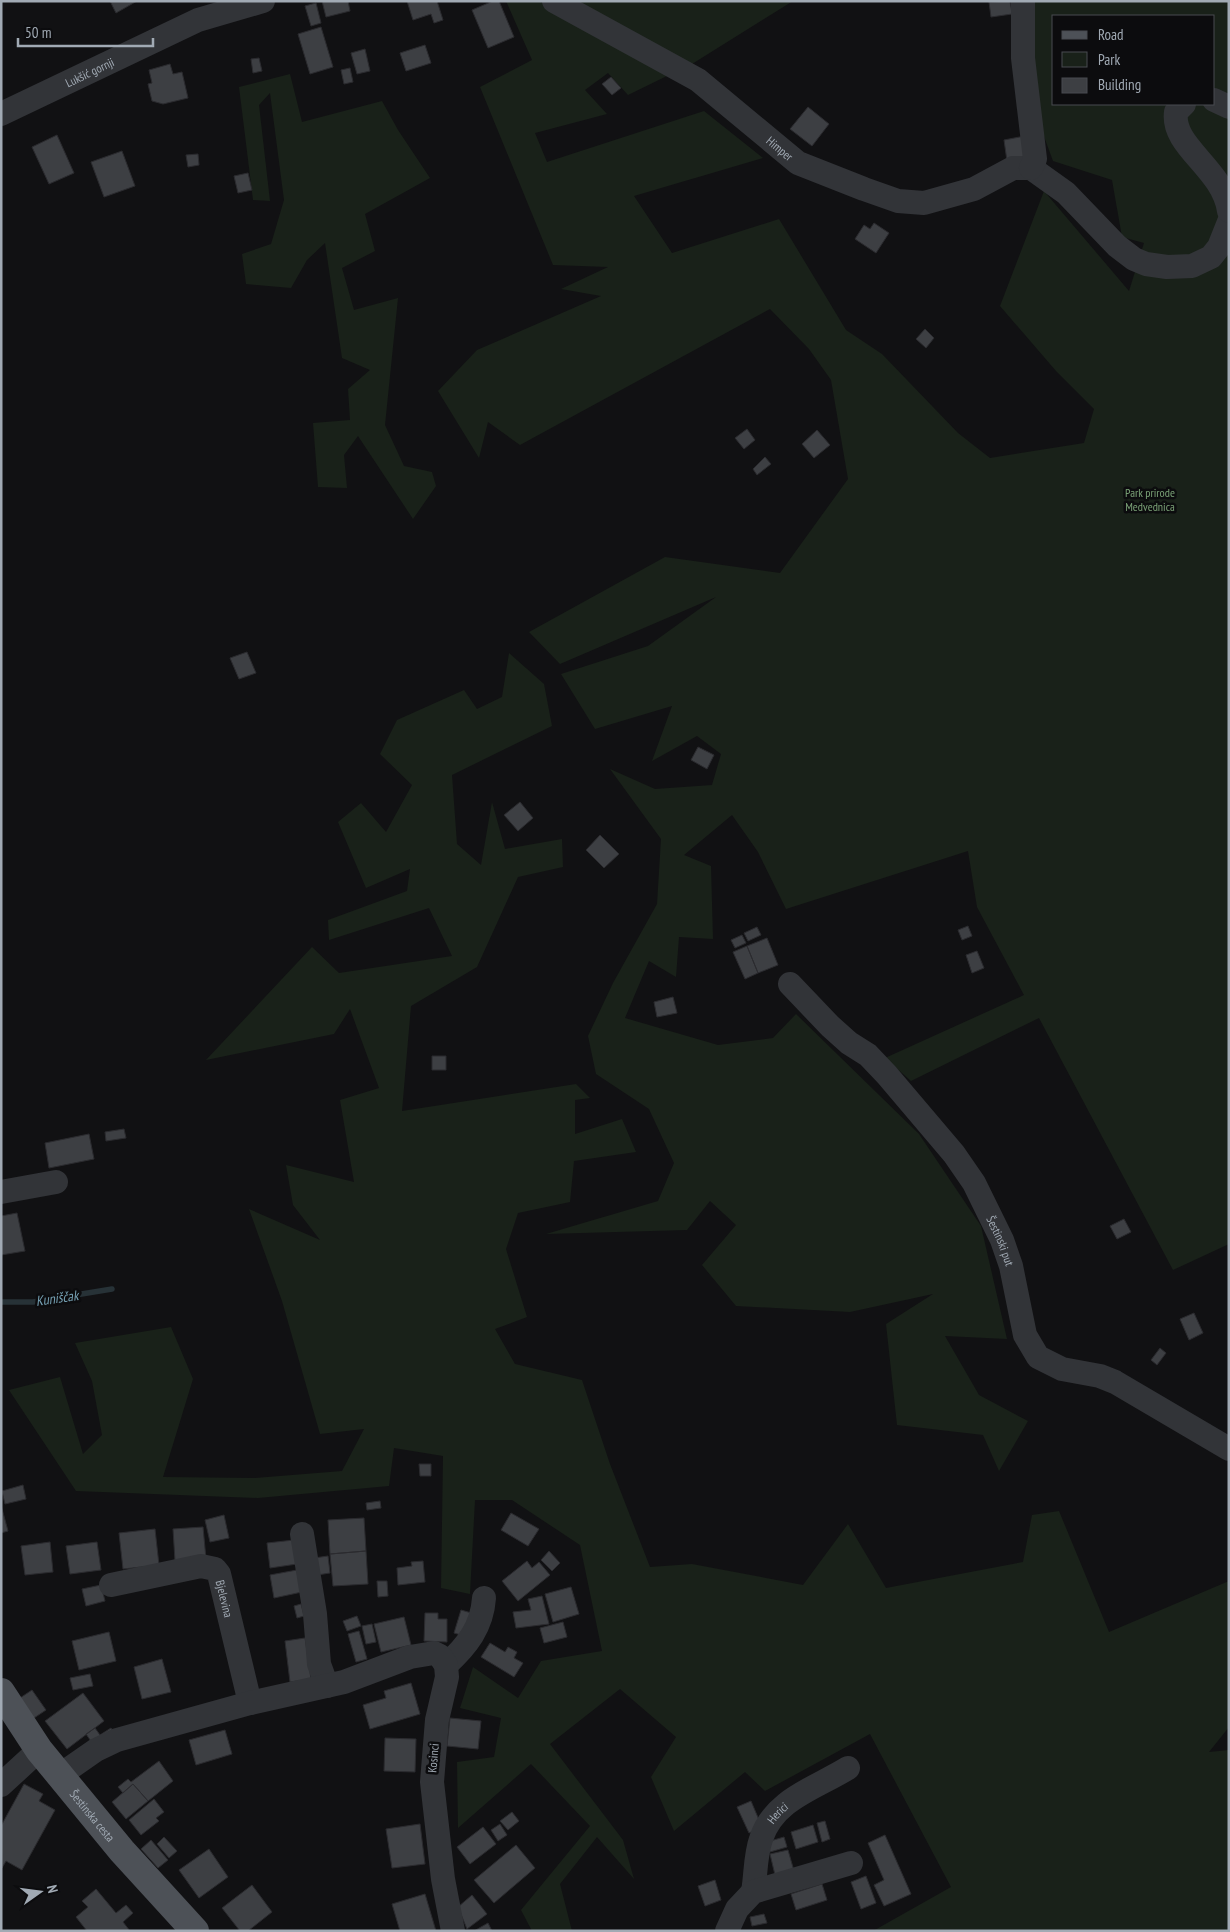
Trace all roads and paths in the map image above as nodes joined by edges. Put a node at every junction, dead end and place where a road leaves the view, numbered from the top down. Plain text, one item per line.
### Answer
1 (263, 1) edge
2 (554, 1) edge
3 (1023, 1) edge
4 (1215, 100) edge
5 (1183, 105) edge
6 (1229, 107) edge
7 (1, 114) edge
8 (1031, 168) junction
9 (1229, 211) edge
10 (1229, 222) edge
11 (790, 984) dead end
12 (56, 1182) dead end
13 (1, 1192) edge
14 (1229, 1450) edge
15 (302, 1534) dead end
16 (111, 1585) dead end
17 (484, 1598) dead end
18 (446, 1664) junction
19 (327, 1686) junction
20 (1, 1692) edge
21 (250, 1703) junction
22 (39, 1750) junction
23 (848, 1768) dead end
24 (60, 1775) junction
25 (1, 1785) edge
26 (850, 1862) dead end
27 (754, 1892) junction
28 (195, 1931) edge
29 (453, 1931) edge
30 (727, 1931) edge

1 - 7 street, Lukšić gornji
2 - 8 street, Himper
3 - 8 street
4 - 6 street
5 - 9 street
8 - 10 street
11 - 14 street, Šestinski put
12 - 13 street
15 - 19 street
16 - 21 street, Bjelevina
17 - 18 street
18 - 19 street
18 - 29 street, Kosinci
19 - 21 street
20 - 22 main road, Šestinska cesta
21 - 24 street
22 - 24 main road, Šestinska cesta
22 - 25 street
23 - 27 street, Herici
24 - 28 main road, Šestinska cesta
26 - 27 street
27 - 30 street

